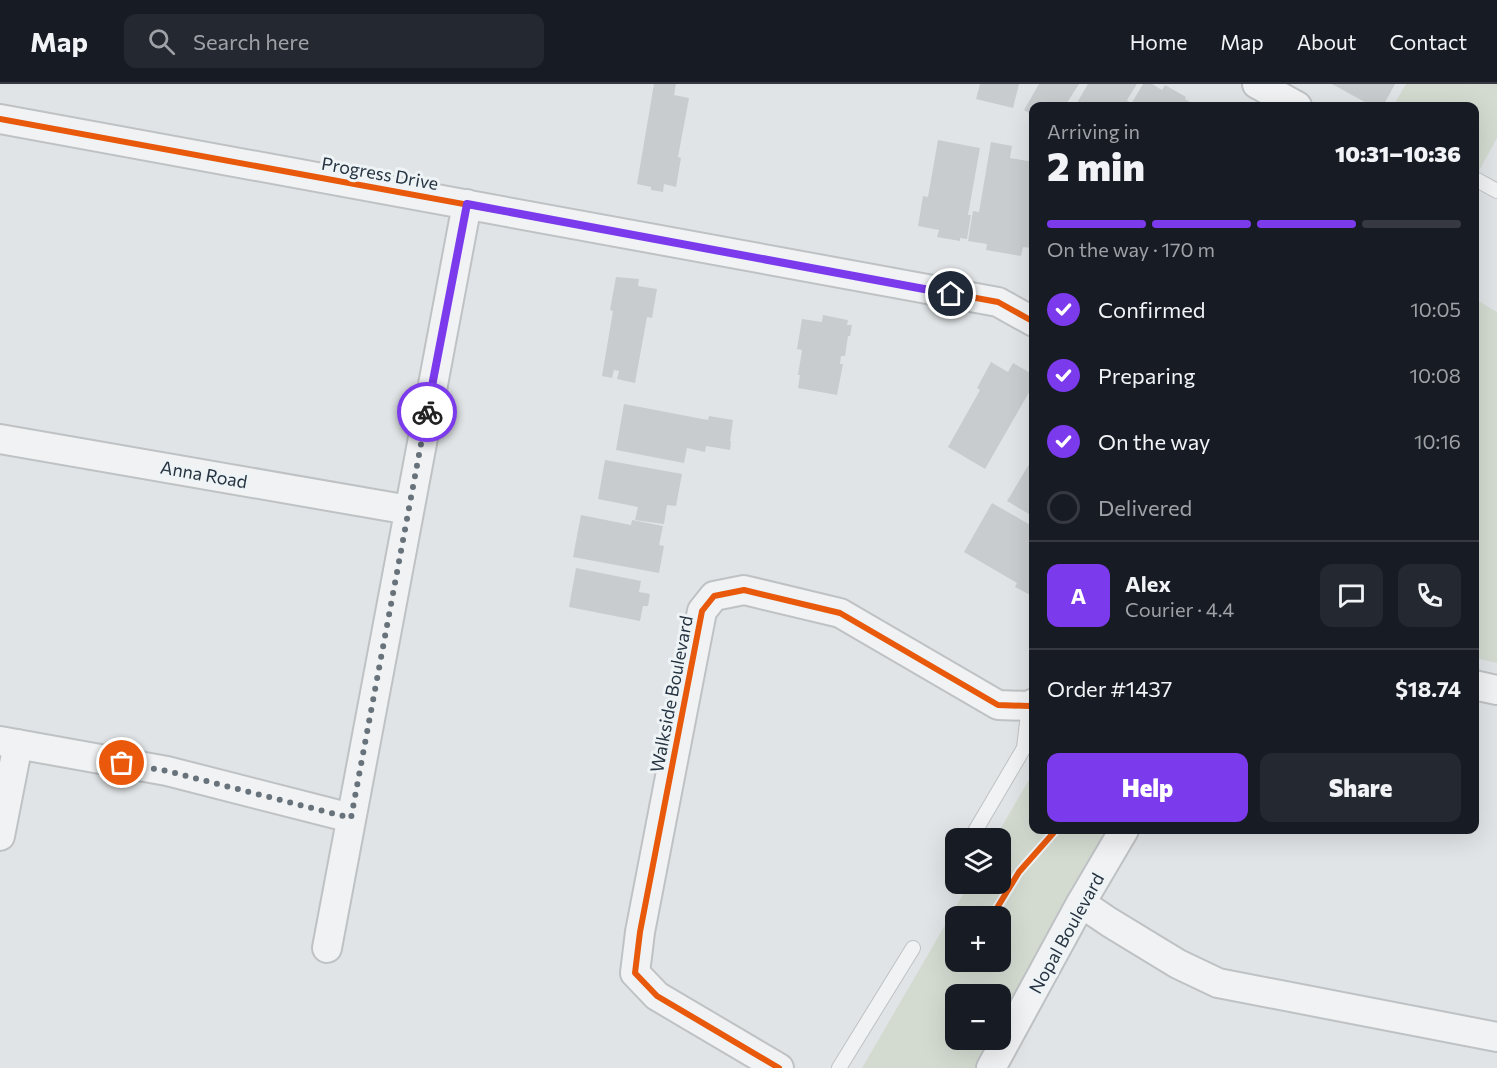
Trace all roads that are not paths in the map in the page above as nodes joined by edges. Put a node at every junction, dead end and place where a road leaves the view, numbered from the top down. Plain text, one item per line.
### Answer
1 (1257, 84) edge
2 (1290, 102) edge
3 (0, 118) edge
4 (1479, 181) edge
5 (1497, 191) edge
6 (467, 204) junction
7 (1029, 319) edge
8 (0, 439) edge
9 (409, 510) junction
10 (1479, 686) edge
11 (1497, 690) edge
12 (1029, 705) edge
13 (1029, 717) edge
14 (9, 743) edge
15 (351, 818) junction
16 (978, 828) edge
17 (1122, 834) edge
18 (0, 836) edge
19 (1082, 903) junction
20 (327, 948) dead end
21 (913, 948) dead end
22 (1497, 1037) edge
23 (779, 1068) edge
24 (839, 1068) edge
25 (991, 1068) edge

1 - 2 street
3 - 6 street, Progress Drive
4 - 5 lane
6 - 7 street, Progress Drive
6 - 9 street
8 - 9 street, Anna Road
9 - 15 street
10 - 11 street
12 - 23 street, Walkside Boulevard
13 - 16 lane
14 - 15 street
14 - 18 street
15 - 20 street
17 - 19 street, Nopal Boulevard
19 - 22 street
19 - 25 street, Nopal Boulevard
21 - 24 lane

